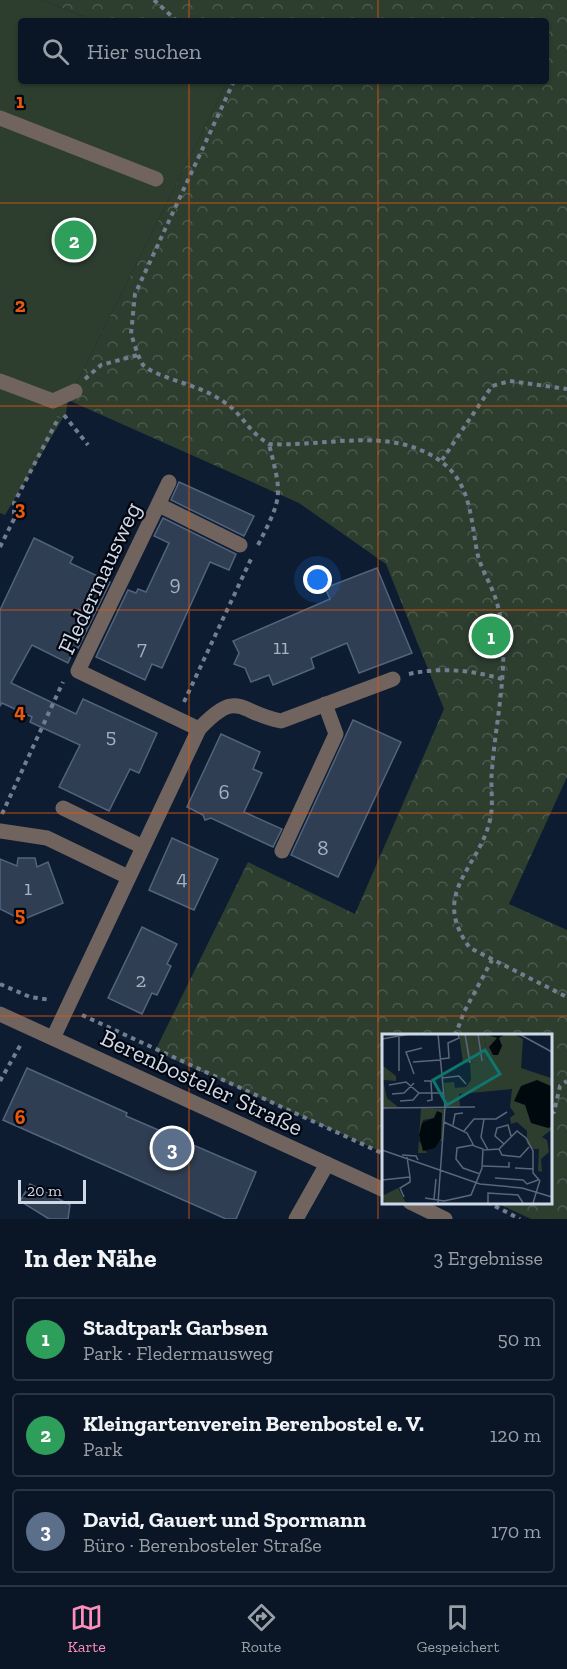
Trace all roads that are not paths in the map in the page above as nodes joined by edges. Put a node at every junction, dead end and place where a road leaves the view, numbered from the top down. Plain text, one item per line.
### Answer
1 (0, 118) edge
2 (156, 179) dead end
3 (0, 381) edge
4 (75, 391) road end
5 (169, 482) dead end
6 (159, 505) junction
7 (240, 545) dead end
8 (393, 679) road end
9 (325, 704) junction
10 (199, 729) junction
11 (63, 808) dead end
12 (0, 831) edge
13 (143, 846) junction
14 (282, 851) dead end
15 (128, 876) junction
16 (0, 1014) edge
17 (52, 1038) junction
18 (327, 1164) junction
19 (382, 1189) edge
20 (412, 1204) edge
21 (296, 1219) edge
22 (445, 1219) edge

1 - 2 street
3 - 4 street
5 - 6 street, Fledermausweg
6 - 7 street
6 - 10 street, Fledermausweg
8 - 9 street
9 - 10 street
9 - 14 street
10 - 13 street
11 - 13 street
12 - 15 street
13 - 15 street
15 - 17 street
16 - 17 street, Berenbosteler Straße
17 - 18 street, Berenbosteler Straße
18 - 19 street, Berenbosteler Straße
18 - 21 street
20 - 22 street

